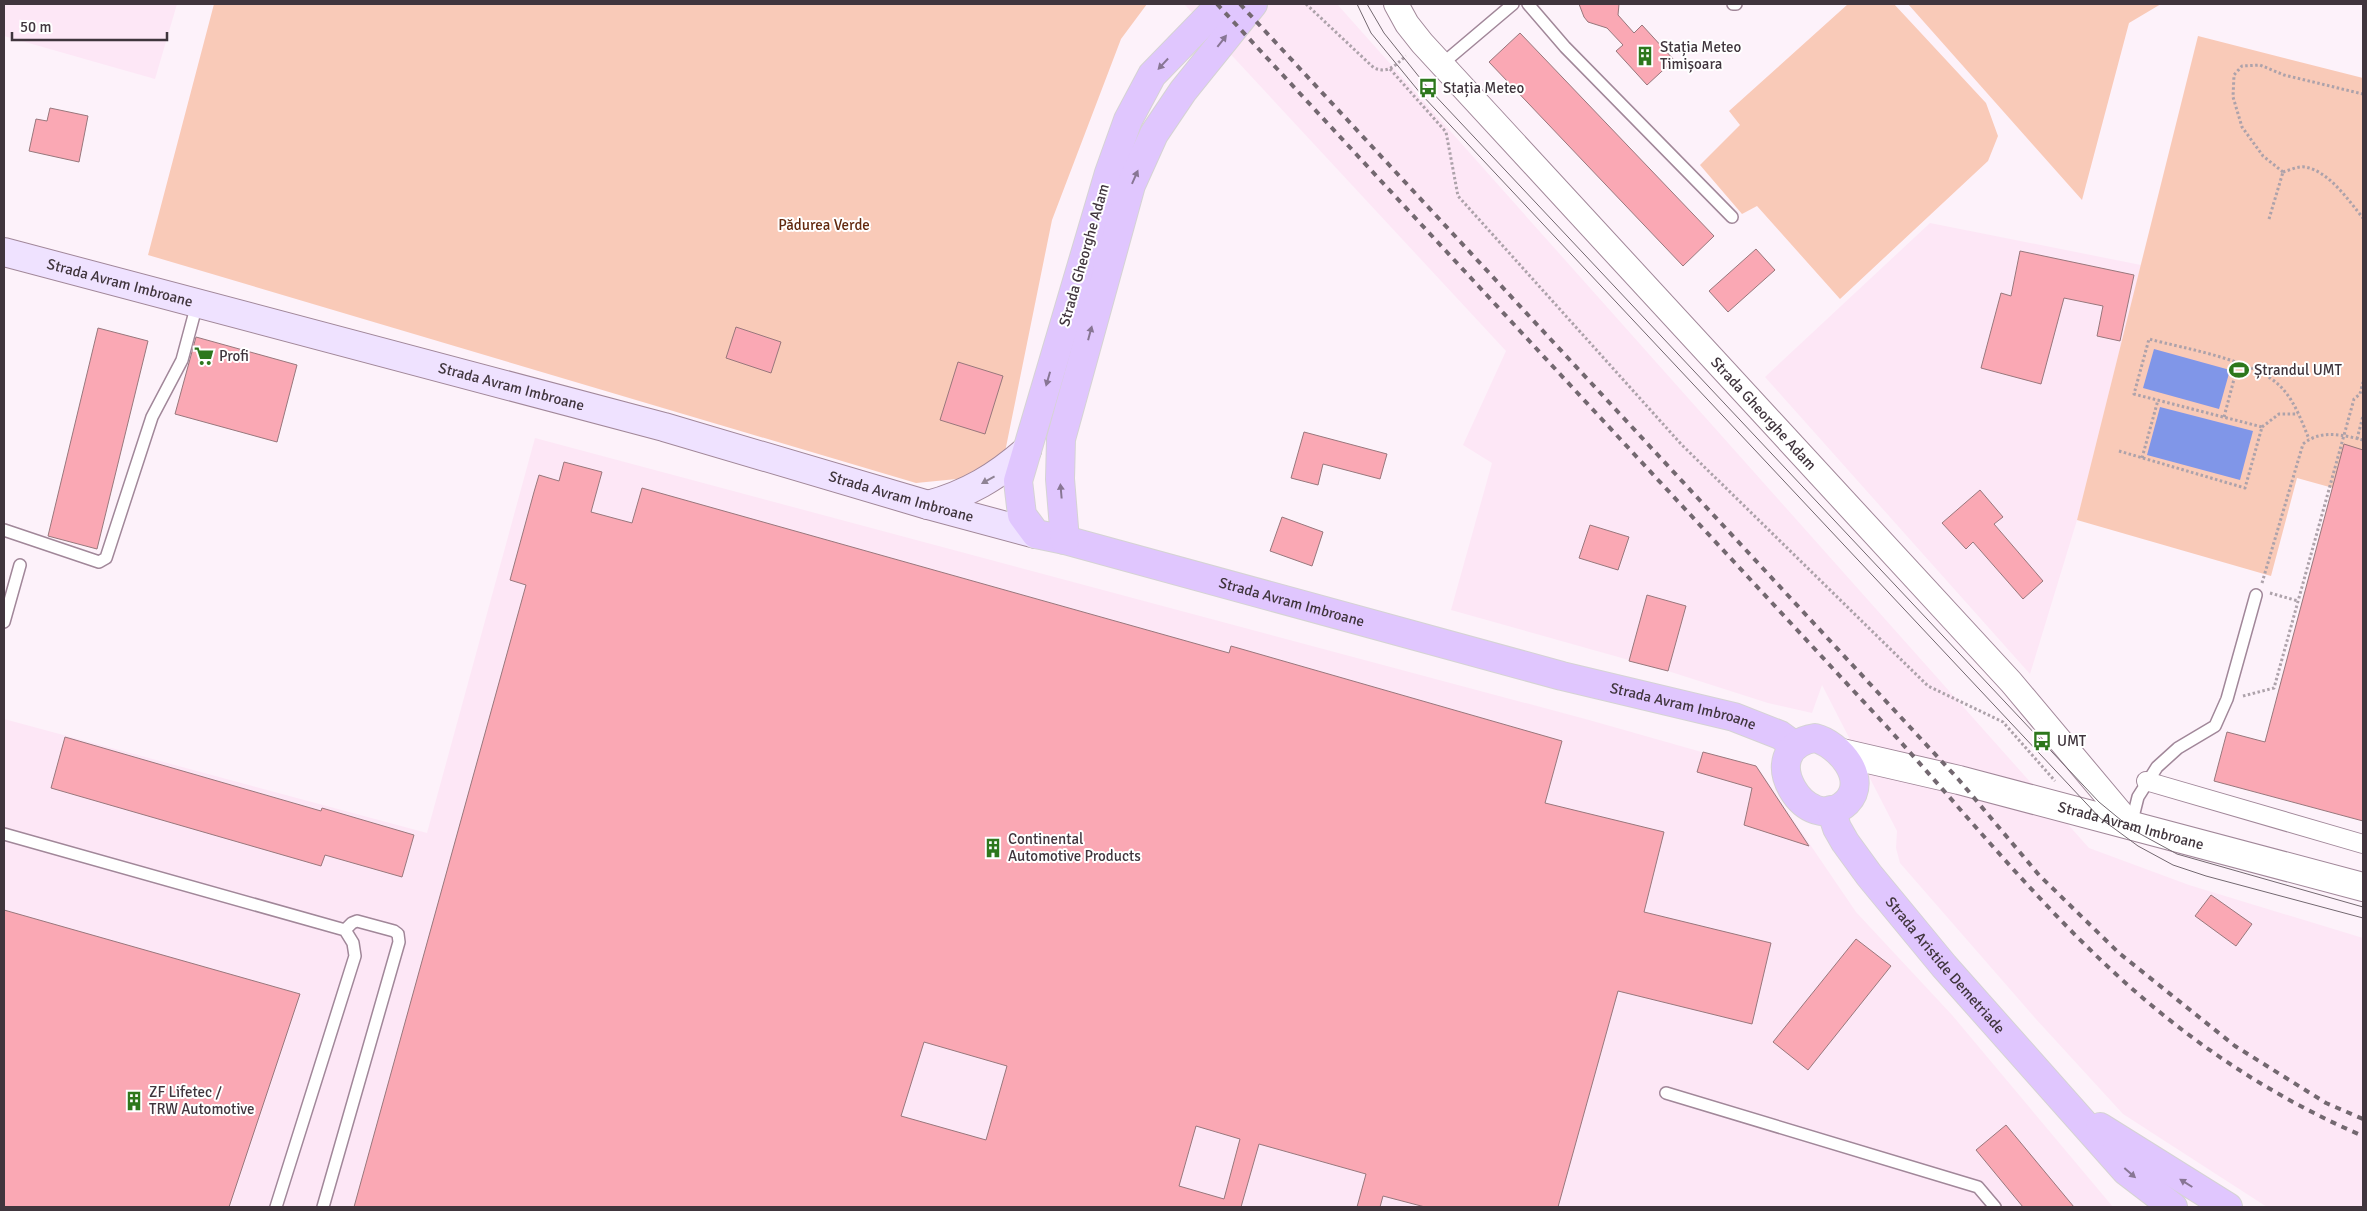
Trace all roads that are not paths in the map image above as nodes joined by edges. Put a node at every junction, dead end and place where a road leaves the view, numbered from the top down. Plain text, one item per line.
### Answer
1 (1221, 4) edge
2 (1253, 4) edge
3 (1396, 4) edge
4 (1513, 4) edge
5 (1528, 4) edge
6 (1442, 64) junction
7 (1732, 217) dead end
8 (4, 252) edge
9 (197, 304) junction
10 (1027, 450) junction
11 (928, 505) junction
12 (4, 530) edge
13 (1036, 534) junction
14 (1064, 540) junction
15 (20, 565) dead end
16 (2258, 592) road end
17 (4, 622) edge
18 (1795, 746) junction
19 (1842, 754) junction
20 (1898, 768) junction
21 (2146, 781) junction
22 (1854, 786) junction
23 (1831, 810) junction
24 (2131, 825) junction
25 (4, 834) edge
26 (2363, 844) edge
27 (2363, 887) edge
28 (345, 930) junction
29 (1666, 1093) dead end
30 (2074, 1111) junction
31 (276, 1207) edge
32 (323, 1207) edge
33 (1995, 1207) edge
34 (2173, 1207) edge
35 (2228, 1207) edge

1 -> 10 main road, Strada Gheorghe Adam
14 -> 2 main road, Strada Gheorghe Adam
3 - 6 street, Strada Gheorghe Adam
4 - 6 lane
5 - 7 lane
6 - 24 street, Strada Gheorghe Adam
8 - 9 main road, Strada Avram Imbroane
9 - 11 main road, Strada Avram Imbroane
9 - 12 lane
10 -> 11 main road
10 - 13 main road, Strada Gheorghe Adam
11 - 13 main road, Strada Avram Imbroane
13 - 14 main road, Strada Avram Imbroane
14 - 18 main road, Strada Avram Imbroane
15 - 17 lane
16 - 21 lane
18 - 19 main road
18 - 23 main road
19 - 20 street, Strada Avram Imbroane
19 - 22 main road
20 - 22 street
20 - 24 street, Strada Avram Imbroane
21 - 24 lane
21 - 26 street
22 - 23 main road
23 - 30 main road, Strada Aristide Demetriade
24 - 27 street, Strada Avram Imbroane
25 - 28 lane
28 - 31 lane
28 - 32 lane
29 - 33 lane
30 -> 34 main road, Strada Aristide Demetriade
35 -> 30 main road, Strada Aristide Demetriade

